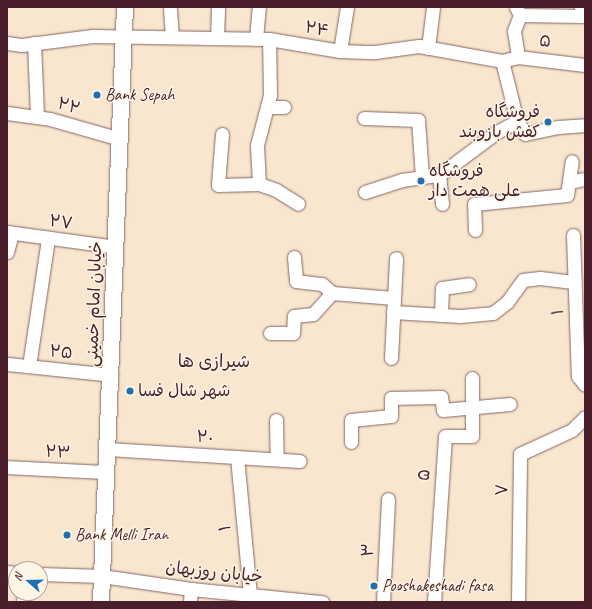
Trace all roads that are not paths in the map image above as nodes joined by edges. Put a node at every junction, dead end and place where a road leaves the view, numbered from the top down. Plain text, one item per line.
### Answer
1 (125, 7) edge
2 (218, 7) edge
3 (260, 7) edge
4 (347, 7) edge
5 (433, 7) edge
6 (581, 7) edge
7 (170, 10) dead end
8 (518, 11) edge
9 (124, 37) junction
10 (172, 37) junction
11 (217, 38) junction
12 (256, 39) junction
13 (269, 39) junction
14 (7, 42) edge
15 (34, 43) junction
16 (428, 48) junction
17 (340, 51) junction
18 (518, 57) junction
19 (502, 61) junction
20 (585, 65) edge
21 (267, 107) junction
22 (284, 107) dead end
23 (7, 114) edge
24 (37, 116) junction
25 (364, 118) dead end
26 (517, 121) junction
27 (585, 125) edge
28 (222, 134) dead end
29 (120, 139) junction
30 (572, 161) dead end
31 (439, 175) junction
32 (422, 177) junction
33 (585, 179) edge
34 (569, 182) junction
35 (259, 184) junction
36 (365, 192) dead end
37 (298, 204) dead end
38 (442, 204) dead end
39 (474, 230) dead end
40 (15, 233) edge
41 (573, 235) dead end
42 (48, 239) junction
43 (116, 247) junction
44 (7, 252) edge
45 (579, 252) edge
46 (294, 257) dead end
47 (396, 258) dead end
48 (575, 282) junction
49 (469, 284) dead end
50 (332, 293) junction
51 (394, 298) junction
52 (393, 312) junction
53 (441, 315) junction
54 (270, 333) dead end
55 (391, 358) dead end
56 (7, 364) edge
57 (29, 366) junction
58 (111, 375) junction
59 (472, 378) dead end
60 (585, 385) edge
61 (510, 404) dead end
62 (472, 408) junction
63 (585, 417) edge
64 (276, 420) dead end
65 (351, 442) dead end
66 (108, 449) junction
67 (236, 457) junction
68 (277, 459) junction
69 (300, 461) dead end
70 (7, 467) edge
71 (107, 472) junction
72 (388, 499) dead end
73 (48, 574) edge
74 (102, 576) junction
75 (191, 589) junction
76 (250, 595) junction
77 (303, 601) edge
78 (101, 602) edge
79 (190, 602) edge
80 (322, 602) edge
81 (383, 602) edge
82 (434, 602) edge
83 (518, 602) edge

1 - 9 main road, خیابان امام خمینی
2 - 11 street
3 - 12 street
4 - 17 street
5 - 16 street
6 - 8 street
7 - 10 street
8 - 18 street
9 - 10 street, ۲۴
9 - 15 street, ۲۴
9 - 29 main road, خیابان امام خمینی
10 - 11 street, ۲۴
11 - 12 street, ۲۴
12 - 13 street, ۲۴
13 - 17 street, ۲۴
13 - 21 street
14 - 15 street, ۲۴
15 - 24 street
16 - 17 street, ۲۴
16 - 19 street, ۲۴
18 - 19 street, ۵
18 - 20 street, ۵
19 - 26 street
21 - 22 street
21 - 35 street
23 - 24 street, ۲۲
24 - 29 street, ۲۲
25 - 32 street
26 - 27 street
26 - 31 street
28 - 35 street
29 - 43 main road, خیابان امام خمینی
30 - 34 street
31 - 32 street
31 - 38 street
32 - 36 street
33 - 34 street
34 - 39 street
35 - 37 street
40 - 42 street, ۲۷
40 - 44 street
41 - 45 street, ۱
42 - 43 street, ۲۷
42 - 57 street
43 - 58 main road, خیابان امام خمینی
45 - 48 street, ۱
46 - 50 street
47 - 51 street
48 - 53 street
48 - 60 street, ۱
49 - 53 street
50 - 51 street
50 - 54 street
51 - 52 street
52 - 53 street
52 - 55 street
56 - 57 street, ۲۵
57 - 58 street, ۲۵
58 - 66 main road, خیابان امام خمینی
59 - 62 street, ۵
61 - 62 street
62 - 65 street
62 - 82 street, ۵
63 - 83 street, ۷
64 - 68 street
66 - 67 street, ۲۰
66 - 71 main road, خیابان امام خمینی
67 - 68 street, ۲۰
67 - 76 street, ۱
68 - 69 street, ۲۰
70 - 71 street, ۲۳
71 - 74 main road, خیابان امام خمینی
72 - 81 street, ۳
73 - 74 street, خیابان روزبهان
74 - 75 street, خیابان روزبهان
74 - 78 main road, خیابان امام خمینی
75 - 76 street, خیابان روزبهان
75 - 79 street
76 - 77 street, خیابان روزبهان
77 - 80 street, خیابان روزبهان

